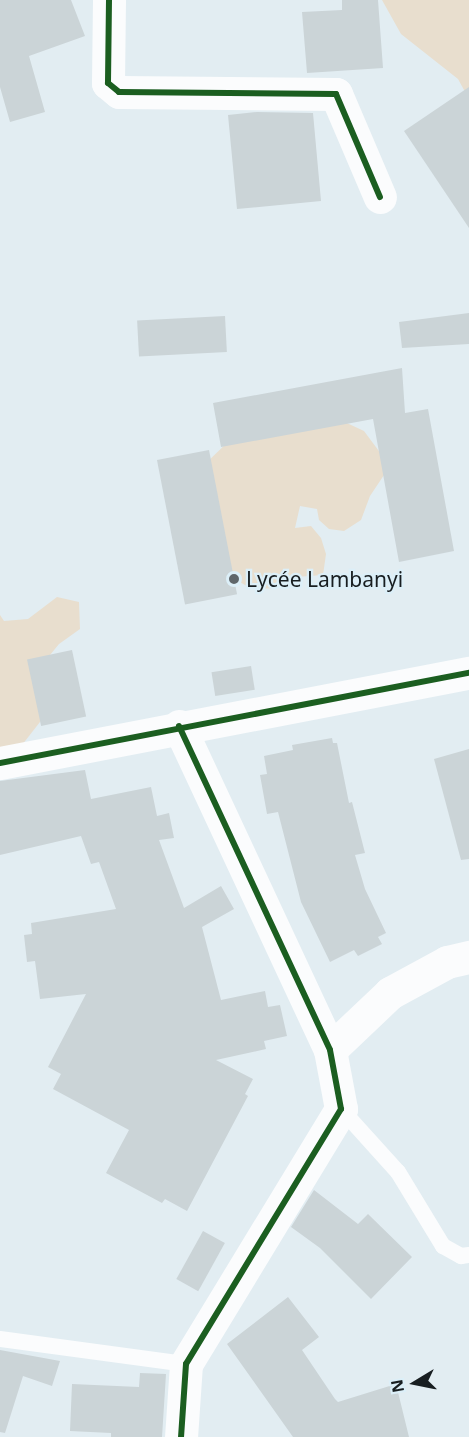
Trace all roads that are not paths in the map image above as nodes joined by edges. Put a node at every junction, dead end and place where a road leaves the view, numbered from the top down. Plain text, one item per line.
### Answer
1 (109, 0) edge
2 (380, 197) dead end
3 (469, 673) edge
4 (179, 726) junction
5 (0, 763) edge
6 (469, 957) edge
7 (330, 1050) junction
8 (341, 1109) junction
9 (469, 1255) edge
10 (0, 1339) edge
11 (186, 1364) junction
12 (181, 1437) edge

1 - 2 street
3 - 4 street
4 - 5 street
4 - 7 street
6 - 7 street
7 - 8 street
8 - 9 lane
8 - 11 street
10 - 11 lane
11 - 12 street

